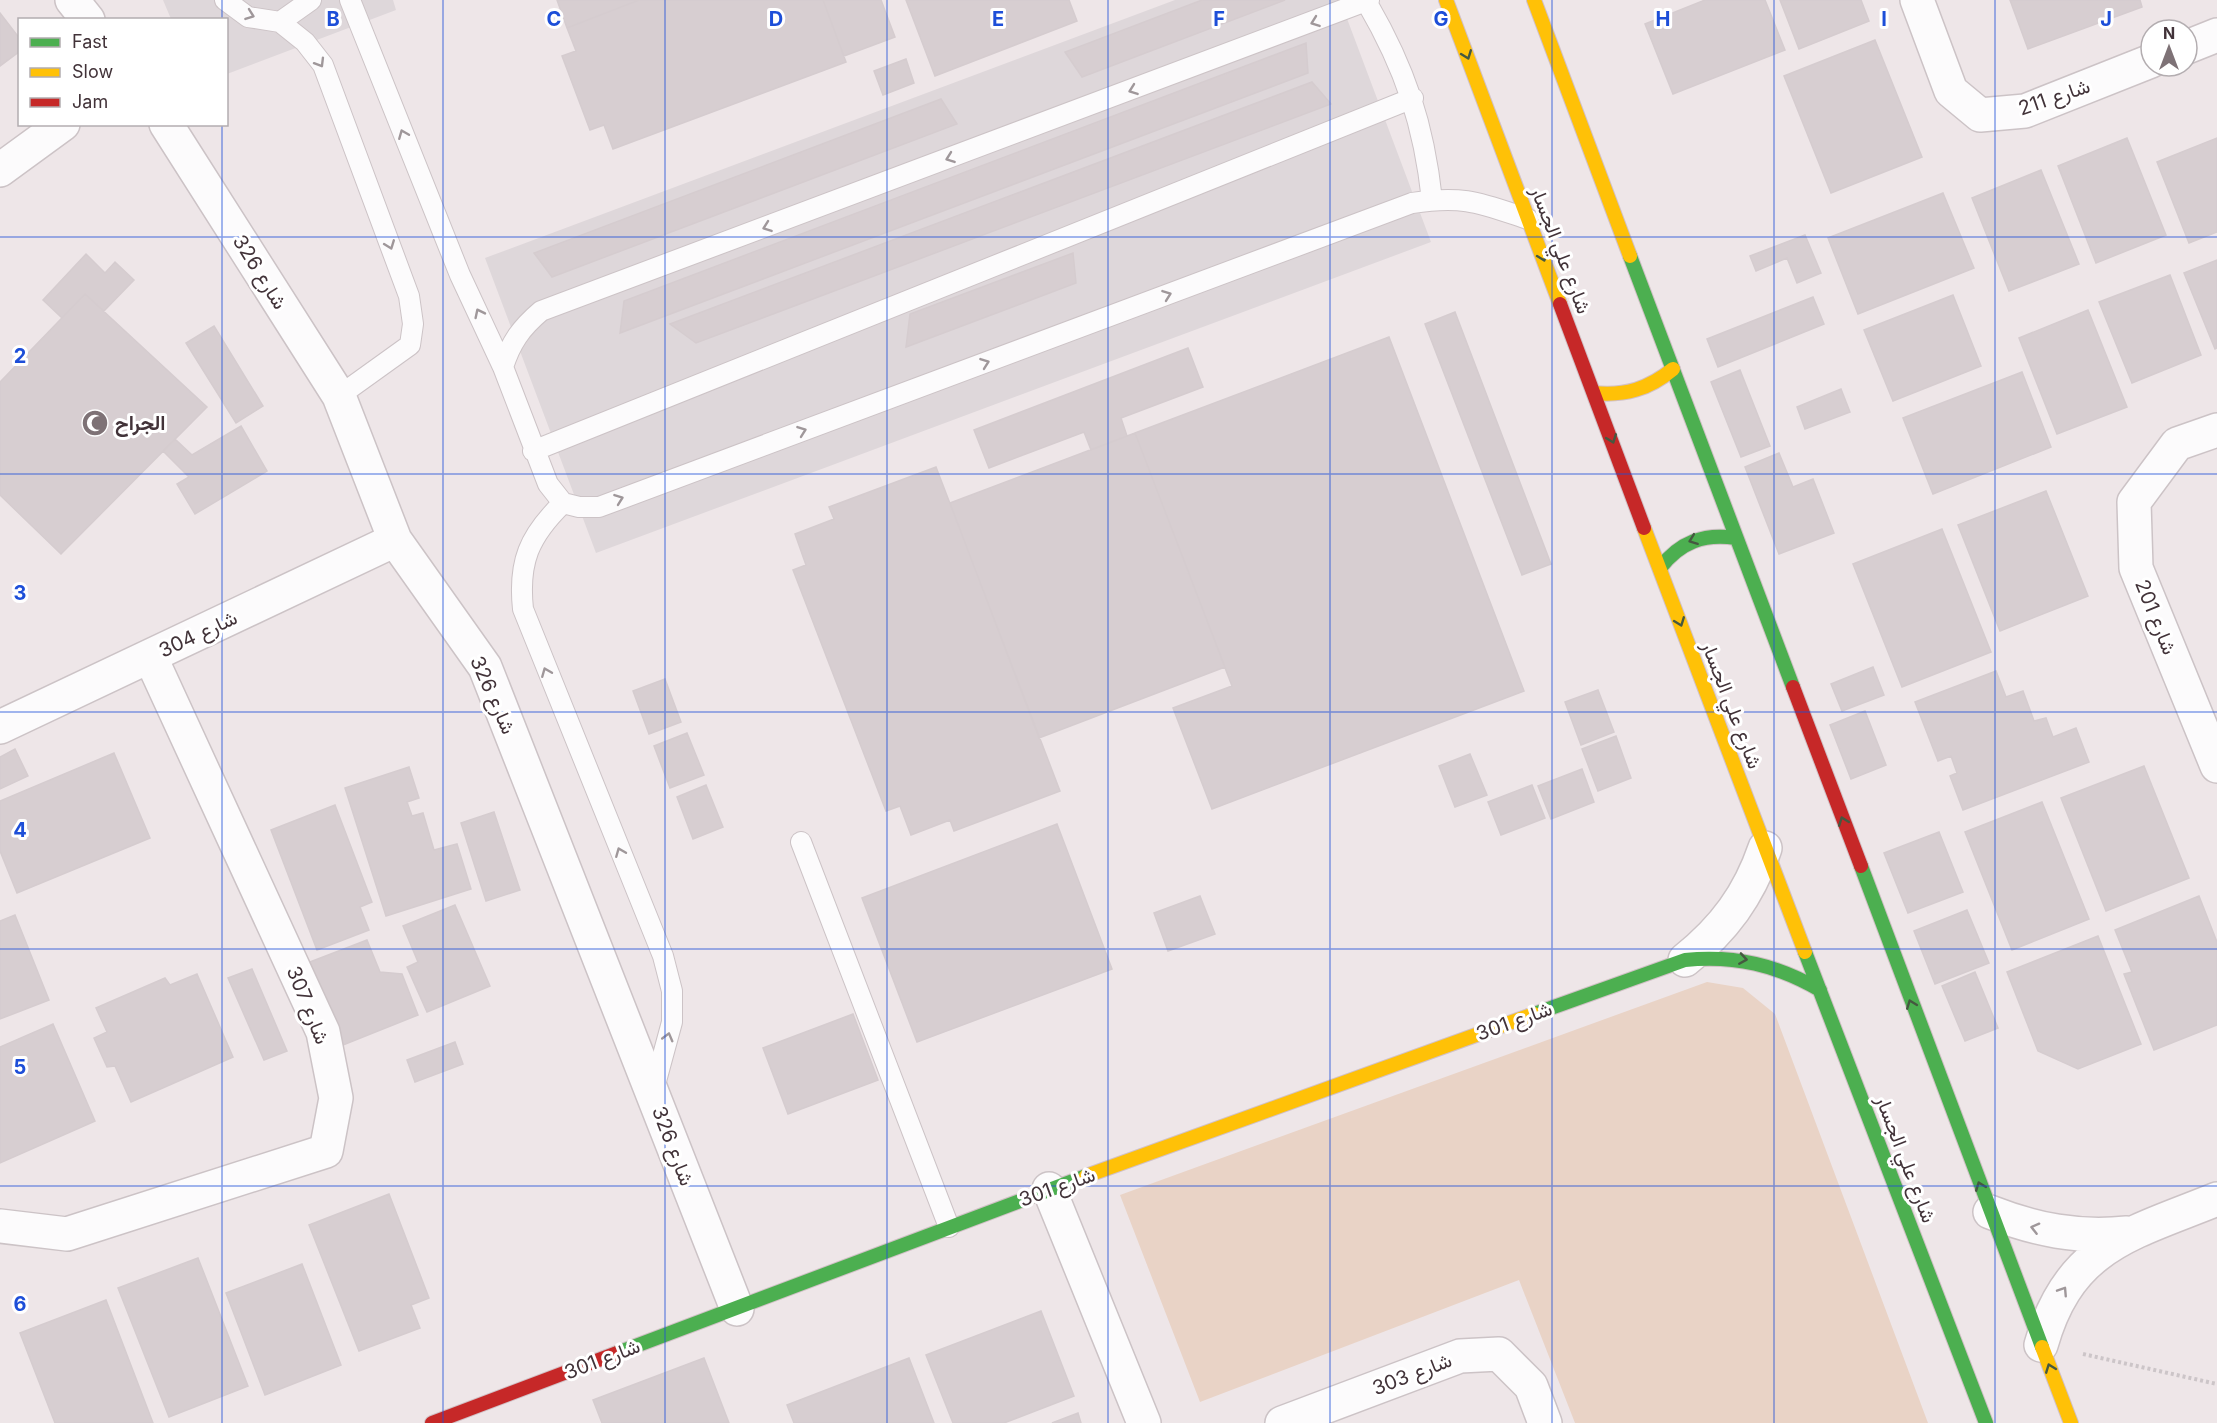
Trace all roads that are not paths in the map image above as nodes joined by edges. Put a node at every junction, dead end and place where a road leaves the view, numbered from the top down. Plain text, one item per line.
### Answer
1 (72, 0) edge
2 (225, 0) edge
3 (311, 0) edge
4 (350, 0) edge
5 (1446, 0) edge
6 (1534, 0) edge
7 (1917, 0) edge
8 (1368, 1) edge
9 (86, 18) edge
10 (280, 22) junction
11 (2217, 35) edge
12 (2199, 42) edge
13 (2139, 66) edge
14 (1413, 98) junction
15 (60, 126) edge
16 (167, 126) edge
17 (0, 170) edge
18 (1432, 200) junction
19 (1528, 219) junction
20 (503, 366) junction
21 (1672, 369) junction
22 (1594, 393) junction
23 (339, 396) junction
24 (2217, 430) edge
25 (533, 451) junction
26 (563, 503) junction
27 (1736, 538) junction
28 (395, 540) junction
29 (1660, 568) junction
30 (150, 656) junction
31 (0, 727) edge
32 (2217, 766) edge
33 (801, 842) dead end
34 (1765, 848) junction
35 (1685, 960) junction
36 (1820, 990) junction
37 (652, 1093) junction
38 (1049, 1189) junction
39 (2217, 1199) edge
40 (1990, 1212) junction
41 (0, 1226) edge
42 (949, 1227) junction
43 (2134, 1232) junction
44 (737, 1309) junction
45 (2041, 1345) junction
46 (432, 1423) edge
47 (1144, 1423) edge
48 (1282, 1423) edge
49 (1545, 1423) edge
50 (1986, 1423) edge
51 (2071, 1423) edge

1 - 9 street
2 -> 10 lane
3 - 10 lane
20 -> 4 lane
5 -> 19 street, شارع علي الجسار
6 - 21 street
7 - 13 street, شارع 211
8 - 14 lane
8 -> 20 lane
10 -> 23 lane
11 - 12 street
14 - 18 lane
14 - 25 lane
15 - 17 street
16 - 23 street, شارع 326
18 - 19 lane
26 -> 18 lane
19 -> 22 street, شارع علي الجسار
20 - 25 lane
21 - 22 street
21 - 27 street
22 -> 29 street, شارع علي الجسار
23 - 28 street, شارع 326
24 - 32 street, شارع 201
25 - 26 lane
37 -> 26 lane
27 -> 29 street
40 -> 27 street
28 - 30 street, شارع 304
28 - 37 street, شارع 326
29 -> 34 street, شارع علي الجسار
30 - 31 street, شارع 304
30 - 41 street, شارع 307
33 - 42 lane
34 - 35 street, شارع 301
34 - 36 street, شارع علي الجسار
35 -> 36 street, شارع 301
35 - 38 street, شارع 301
36 - 50 street, شارع علي الجسار
37 - 44 street, شارع 326
38 - 42 street, شارع 301
38 - 47 street
39 - 43 street
43 -> 40 street
40 - 45 street
42 - 44 street, شارع 301
45 -> 43 street
44 - 46 street, شارع 301
51 -> 45 street
48 - 49 street, شارع 303

